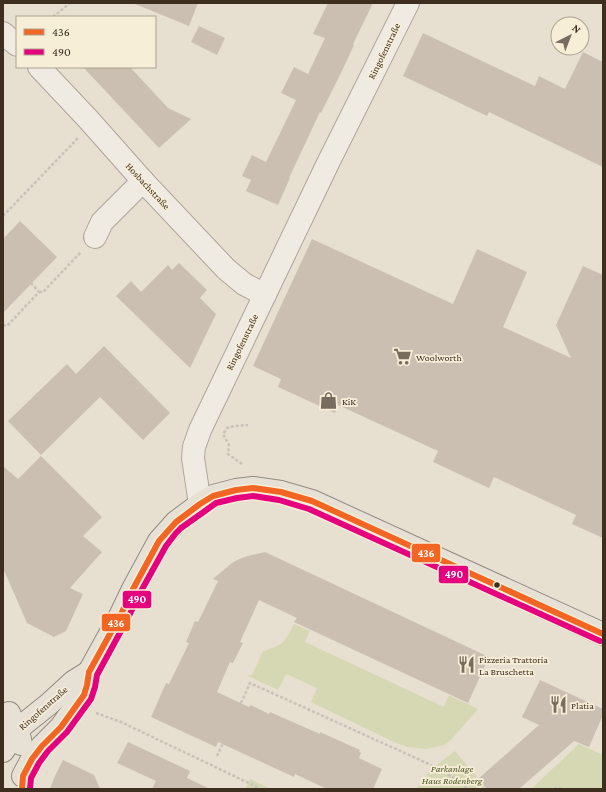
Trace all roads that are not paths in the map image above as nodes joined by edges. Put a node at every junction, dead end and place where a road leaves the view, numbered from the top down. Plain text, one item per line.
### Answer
1 (408, 3) edge
2 (3, 33) edge
3 (16, 45) edge
4 (40, 68) edge
5 (143, 181) junction
6 (95, 237) road end
7 (265, 295) junction
8 (200, 504) junction
9 (603, 634) edge
10 (89, 672) junction
11 (13, 719) edge
12 (15, 749) edge
13 (23, 782) edge

1 - 7 street, Ringofenstraße
2 - 3 street
4 - 5 street, Hosbachstraße
5 - 6 street
5 - 7 street, Hosbachstraße
7 - 8 street, Ringofenstraße
8 - 9 main road
8 - 10 main road, Ringofenstraße
10 - 11 main road, Ringofenstraße
10 - 12 main road, Ringofenstraße
11 - 12 main road
12 - 13 main road, Ringofenstraße

